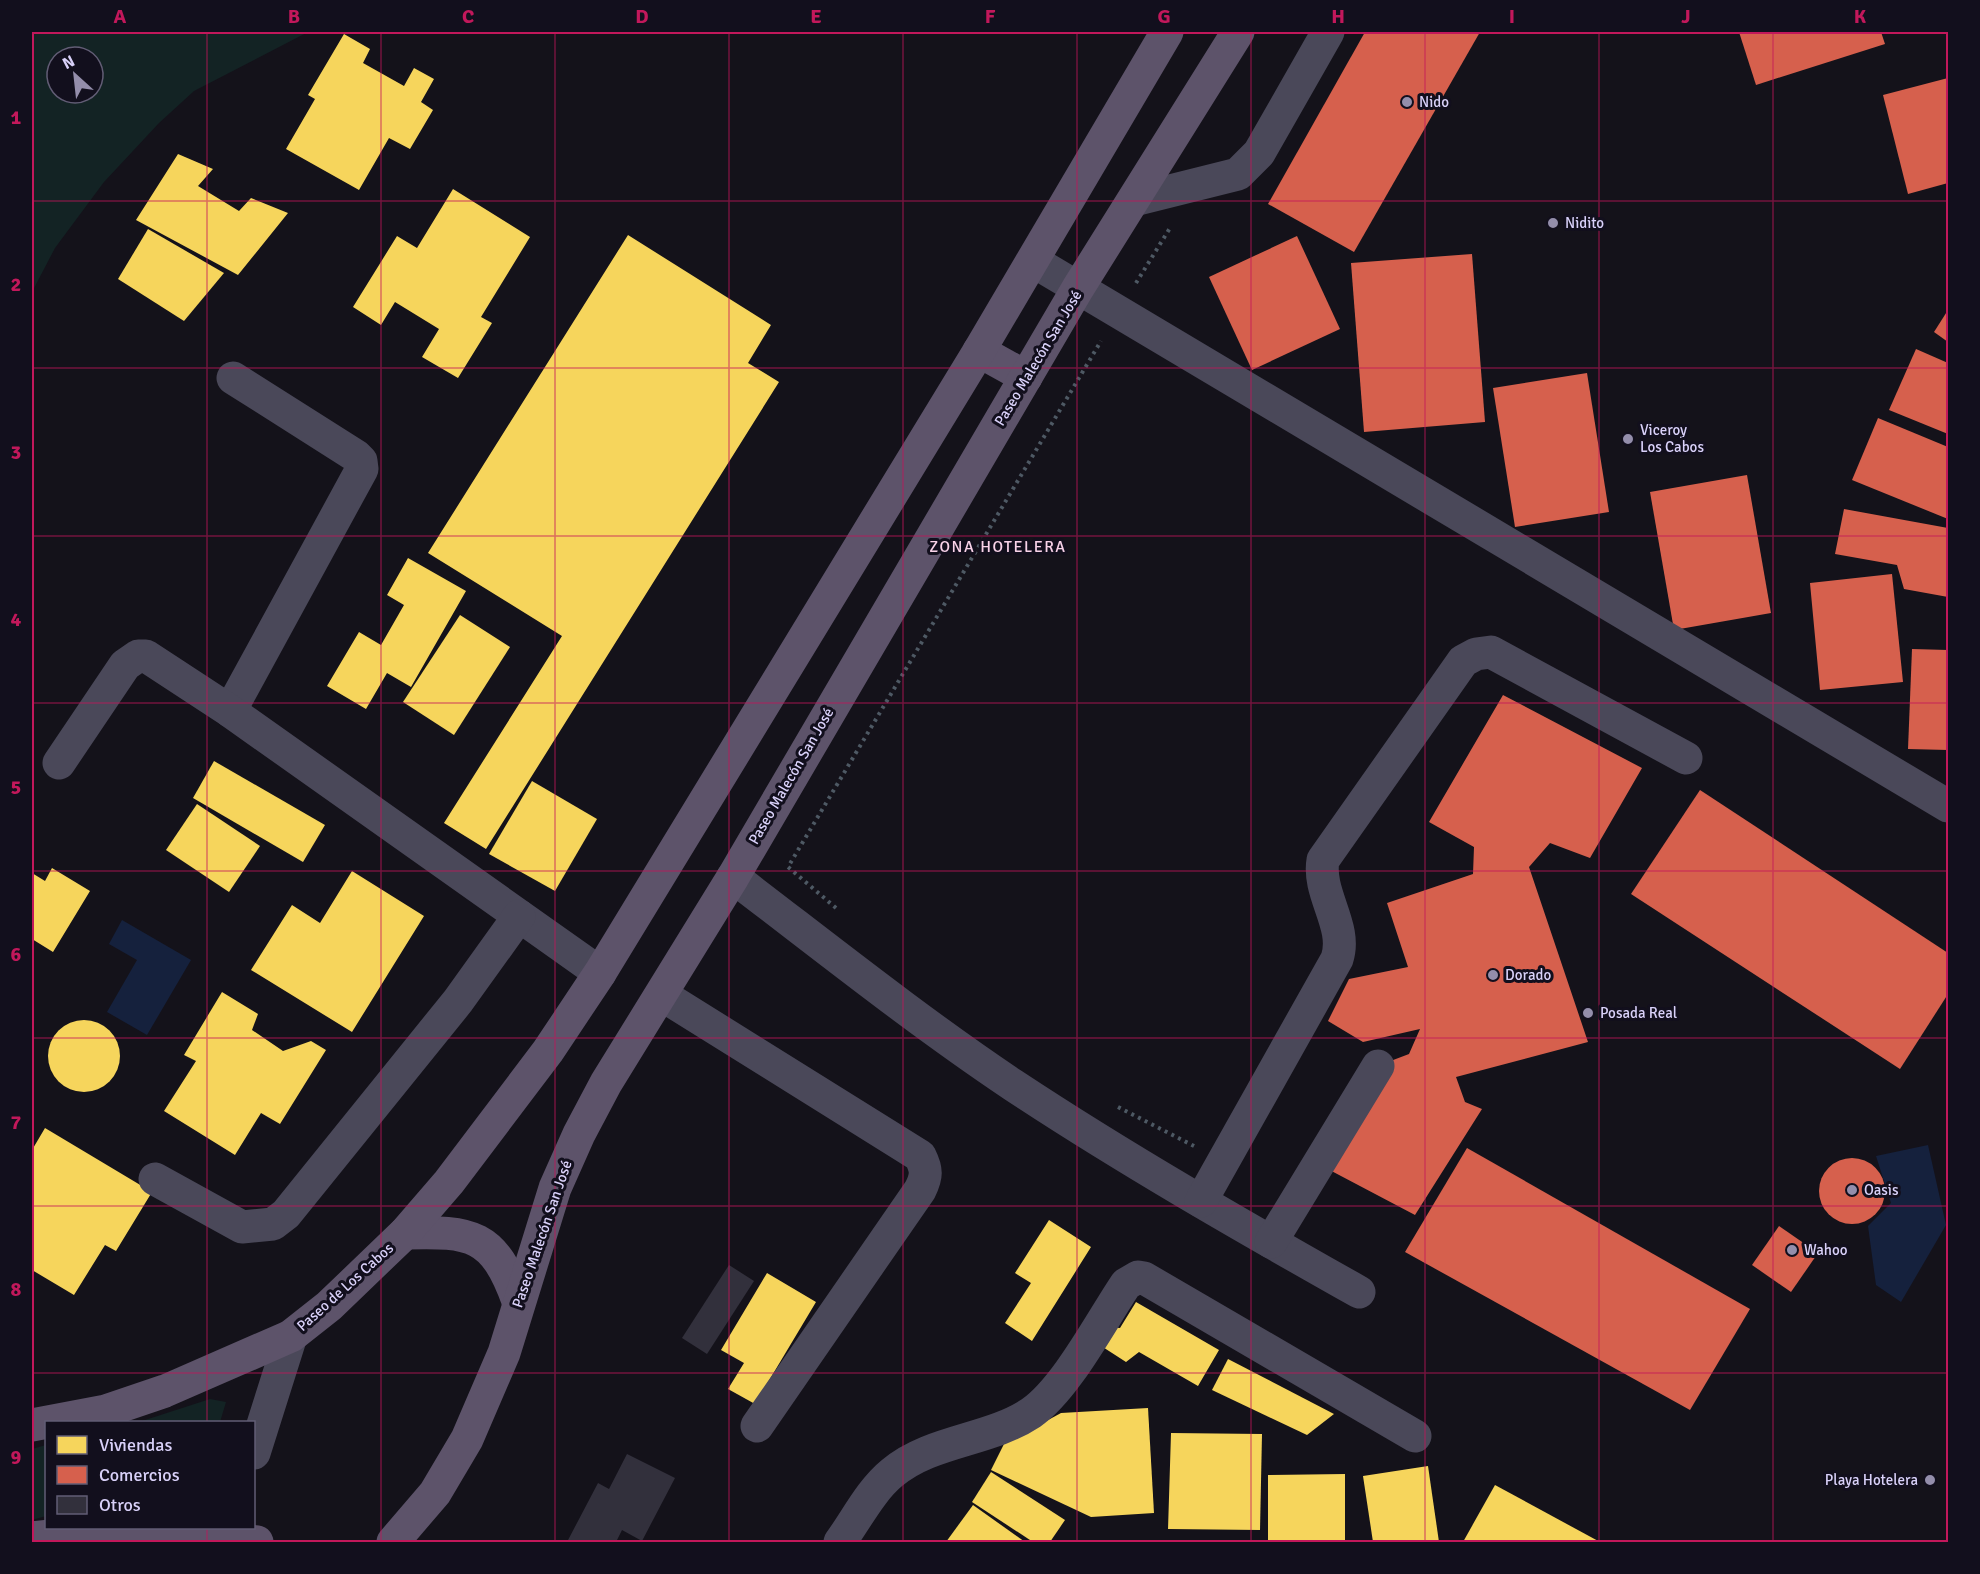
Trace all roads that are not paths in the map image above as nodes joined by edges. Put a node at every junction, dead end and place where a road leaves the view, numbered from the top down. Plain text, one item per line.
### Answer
1 (1167, 32) edge
2 (1238, 32) edge
3 (1328, 32) edge
4 (1134, 200) junction
5 (1033, 261) junction
6 (1078, 288) junction
7 (979, 351) junction
8 (233, 378) dead end
9 (1026, 378) junction
10 (230, 711) junction
11 (1686, 758) dead end
12 (59, 763) dead end
13 (1948, 806) edge
14 (732, 877) junction
15 (519, 916) junction
16 (600, 973) junction
17 (662, 995) junction
18 (1378, 1066) dead end
19 (155, 1179) dead end
20 (1201, 1201) junction
21 (405, 1233) junction
22 (1271, 1242) junction
23 (1359, 1292) dead end
24 (518, 1301) junction
25 (291, 1336) junction
26 (53, 1421) edge
27 (757, 1426) dead end
28 (1415, 1436) dead end
29 (255, 1450) edge
30 (32, 1538) edge
31 (234, 1538) edge
32 (393, 1542) edge
33 (840, 1542) edge

1 - 5 main road
2 - 4 main road, Paseo Malecón San José
3 - 4 street
4 - 6 main road, Paseo Malecón San José
5 - 6 street
5 - 7 main road
6 - 9 main road, Paseo Malecón San José
6 - 13 street
7 - 9 main road
7 - 16 main road
8 - 10 street
9 - 14 main road, Paseo Malecón San José
10 - 12 street
10 - 15 street
11 - 20 street
14 - 17 main road, Paseo Malecón San José
14 - 20 street
15 - 16 street
15 - 19 street
16 - 21 main road, Paseo de Los Cabos
17 - 24 main road, Paseo Malecón San José
17 - 27 street
18 - 22 street
20 - 22 street
21 - 24 main road
21 - 25 main road, Paseo de Los Cabos
22 - 23 street
24 - 32 main road, Paseo Malecón San José
25 - 26 main road, Paseo de Los Cabos
25 - 29 street
28 - 33 street
30 - 31 main road

